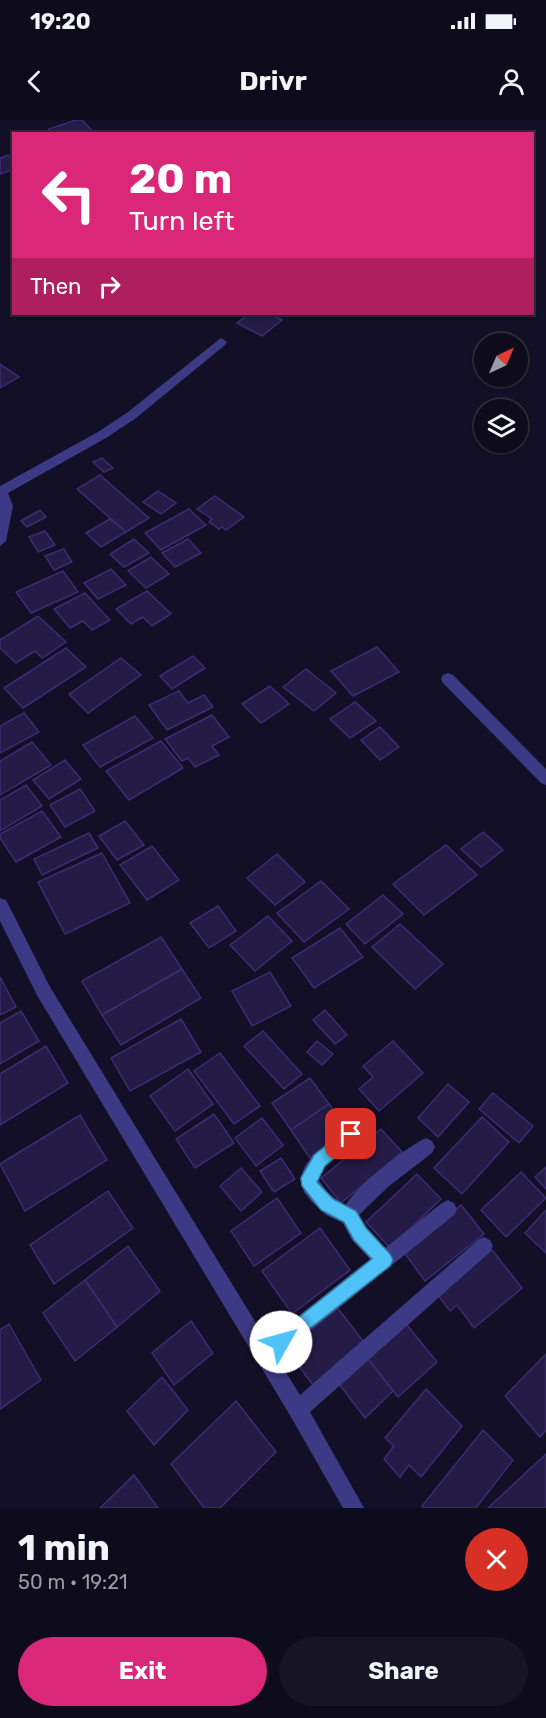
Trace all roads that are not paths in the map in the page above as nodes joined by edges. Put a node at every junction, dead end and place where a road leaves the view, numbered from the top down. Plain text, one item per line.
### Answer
1 (221, 342) dead end
2 (0, 490) edge
3 (0, 541) edge
4 (448, 679) dead end
5 (546, 779) edge
6 (0, 905) edge
7 (351, 1134) dead end
8 (426, 1147) dead end
9 (448, 1209) dead end
10 (350, 1217) junction
11 (484, 1246) dead end
12 (384, 1260) junction
13 (264, 1356) junction
14 (298, 1410) junction
15 (354, 1508) edge

1 - 2 street
2 - 3 street
4 - 5 street
6 - 13 street
7 - 10 street
8 - 10 street
9 - 12 street
10 - 12 street
11 - 14 street
12 - 13 street
13 - 14 street
14 - 15 street

